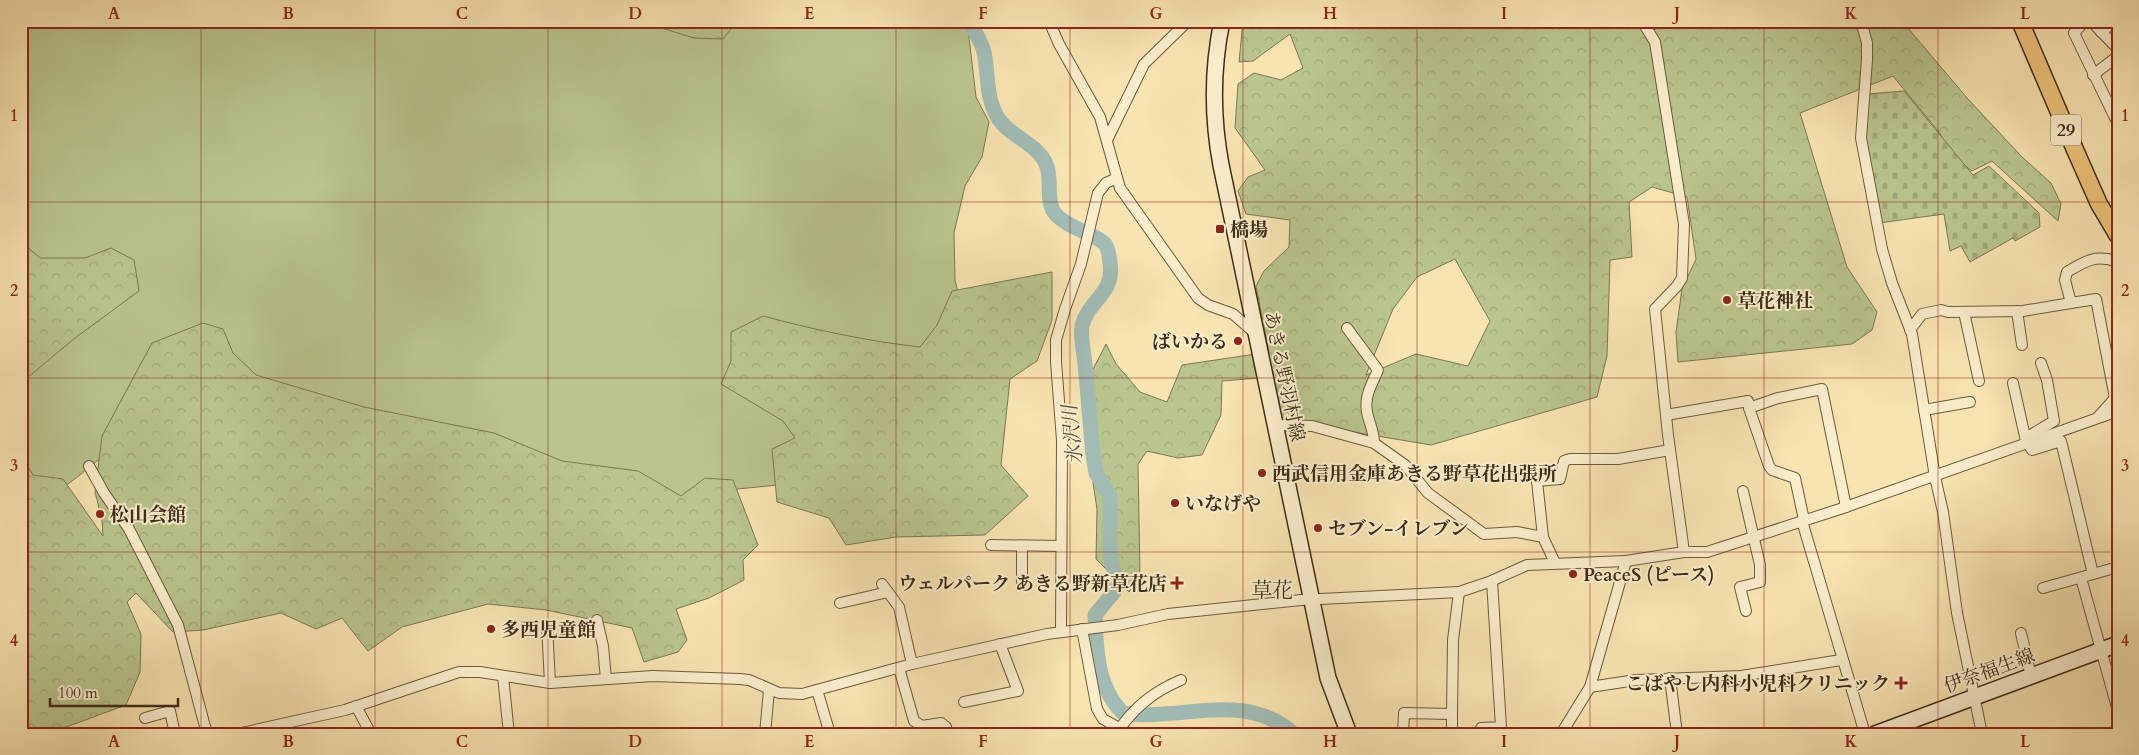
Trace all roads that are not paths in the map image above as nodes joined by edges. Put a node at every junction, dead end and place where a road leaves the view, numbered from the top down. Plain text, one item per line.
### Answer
1 (1049, 21) edge
2 (1188, 21) edge
3 (1222, 21) edge
4 (1642, 21) edge
5 (1861, 21) edge
6 (2020, 21) edge
7 (2085, 21) edge
8 (2091, 21) edge
9 (2115, 21) edge
10 (2101, 32) junction
11 (2118, 49) edge
12 (2118, 56) edge
13 (2093, 75) junction
14 (2118, 124) edge
15 (1106, 140) junction
16 (1116, 178) junction
17 (2118, 236) edge
18 (2118, 262) edge
19 (2071, 303) junction
20 (2016, 311) junction
21 (1964, 312) junction
22 (1347, 328) dead end
23 (1910, 330) junction
24 (1256, 334) junction
25 (2022, 345) dead end
26 (2041, 363) dead end
27 (1979, 381) dead end
28 (2013, 383) dead end
29 (1970, 402) dead end
30 (1749, 408) junction
31 (1924, 410) junction
32 (2118, 411) edge
33 (1666, 415) junction
34 (2094, 420) junction
35 (1275, 425) junction
36 (1374, 443) junction
37 (2028, 444) junction
38 (1670, 450) junction
39 (89, 466) dead end
40 (1935, 477) junction
41 (1743, 491) dead end
42 (1846, 507) junction
43 (1803, 521) junction
44 (1543, 537) junction
45 (1754, 538) junction
46 (992, 545) dead end
47 (1022, 546) junction
48 (1061, 546) junction
49 (1684, 552) junction
50 (1626, 561) junction
51 (1555, 564) junction
52 (2118, 567) edge
53 (2094, 574) junction
54 (2081, 578) junction
55 (1492, 581) junction
56 (1022, 583) dead end
57 (2043, 588) dead end
58 (1459, 592) junction
59 (1311, 600) junction
60 (840, 602) dead end
61 (1746, 611) dead end
62 (597, 620) dead end
63 (547, 625) dead end
64 (1085, 629) junction
65 (1061, 632) junction
66 (2021, 633) dead end
67 (1000, 644) junction
68 (2118, 644) edge
69 (2100, 651) junction
70 (1841, 660) junction
71 (912, 664) junction
72 (899, 668) junction
73 (503, 676) junction
74 (2031, 676) junction
75 (1670, 678) junction
76 (606, 679) junction
77 (1181, 680) dead end
78 (550, 683) junction
79 (1590, 687) junction
80 (769, 690) junction
81 (817, 690) junction
82 (1974, 696) junction
83 (964, 702) dead end
84 (356, 706) junction
85 (2118, 711) edge
86 (1452, 714) junction
87 (145, 718) dead end
88 (1123, 724) junction
89 (1481, 728) dead end
90 (1452, 730) dead end
91 (175, 734) edge
92 (207, 734) edge
93 (236, 734) edge
94 (371, 734) edge
95 (509, 734) edge
96 (765, 734) edge
97 (830, 734) edge
98 (948, 734) edge
99 (1130, 734) edge
100 (1349, 734) edge
101 (1404, 734) edge
102 (1561, 734) edge
103 (1677, 734) edge
104 (1865, 734) edge
105 (1875, 734) edge
106 (1982, 734) edge

1 - 15 street
2 - 15 street
3 - 24 main road, あきる野羽村線
4 - 33 street
5 - 23 street
6 - 17 main road, 29
7 - 13 street
8 - 10 street
9 - 10 street
10 - 11 street
12 - 13 street
13 - 14 street
15 - 16 street
16 - 24 street
16 - 48 street
18 - 19 street
19 - 20 street
19 - 34 street
20 - 21 street
20 - 25 street
21 - 23 street
21 - 27 street
22 - 36 street
23 - 31 street
24 - 35 main road, あきる野羽村線
26 - 37 street
28 - 37 street
29 - 31 street
30 - 33 street
30 - 42 street
30 - 43 street
31 - 40 street
32 - 34 street
33 - 38 street
34 - 37 street
35 - 36 street
35 - 59 main road, あきる野羽村線
36 - 44 street
37 - 40 street
37 - 53 street
38 - 44 street
38 - 49 street
39 - 92 street
40 - 42 street
40 - 82 street
41 - 45 street
42 - 43 street
43 - 45 street
43 - 70 street
44 - 51 street
45 - 49 street
45 - 61 street
46 - 47 street
47 - 48 street
47 - 56 street
48 - 65 street
49 - 50 street
50 - 51 street
50 - 79 street
51 - 55 street
52 - 53 street
53 - 54 street
54 - 57 street
54 - 69 street
55 - 58 street
55 - 89 street
58 - 59 street
58 - 86 street
59 - 64 street
59 - 100 main road, あきる野羽村線
60 - 71 street
62 - 76 street
63 - 78 street
64 - 65 street
64 - 88 street
65 - 67 street
66 - 74 street
67 - 71 street
67 - 83 street
68 - 69 main road, 伊奈福生線
69 - 74 main road, 伊奈福生線
69 - 85 street
70 - 75 street
70 - 104 street
71 - 72 street
72 - 81 street
72 - 98 street
73 - 78 street
73 - 84 street
73 - 95 street
74 - 82 main road, 伊奈福生線
75 - 79 street
75 - 103 street
76 - 78 street
76 - 80 street
77 - 88 street
79 - 102 street
80 - 81 street
80 - 96 street
81 - 97 street
82 - 105 main road, 伊奈福生線
82 - 106 street
84 - 93 street
84 - 94 street
86 - 90 street
86 - 101 street
87 - 91 street
88 - 99 street

